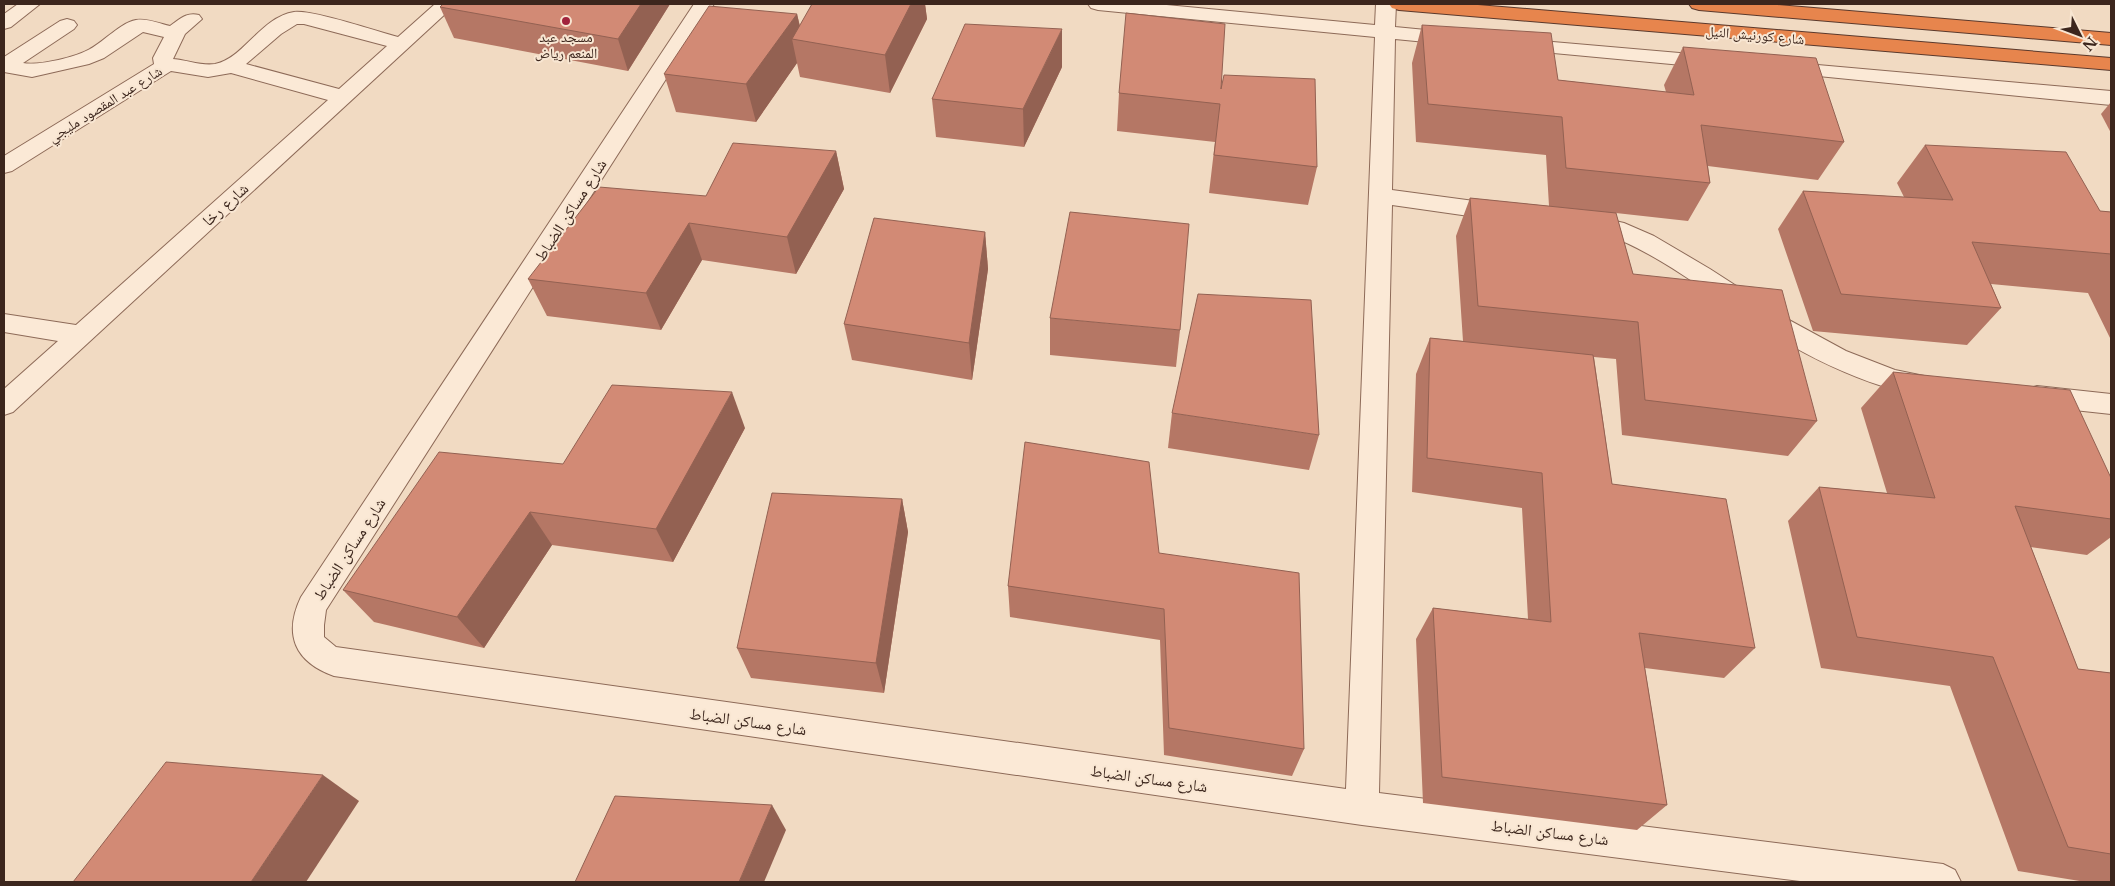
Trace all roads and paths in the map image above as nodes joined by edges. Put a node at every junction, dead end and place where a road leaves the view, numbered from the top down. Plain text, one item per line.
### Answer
1 (446, 4) edge
2 (704, 4) edge
3 (1098, 4) edge
4 (1386, 4) edge
5 (1399, 4) edge
6 (1699, 4) edge
7 (192, 19) dead end
8 (67, 25) dead end
9 (174, 33) junction
10 (1384, 33) junction
11 (2111, 39) edge
12 (1472, 40) edge
13 (1502, 43) edge
14 (401, 44) junction
15 (1738, 64) edge
16 (2111, 64) edge
17 (168, 65) junction
18 (5, 66) edge
19 (230, 66) junction
20 (1767, 67) edge
21 (343, 97) junction
22 (2111, 98) edge
23 (7, 161) edge
24 (1379, 196) junction
25 (1528, 216) edge
26 (1565, 220) edge
27 (4, 323) edge
28 (81, 335) junction
29 (1949, 387) edge
30 (2016, 394) edge
31 (2111, 404) edge
32 (4, 405) edge
33 (1362, 808) junction
34 (1943, 882) edge

1 - 14 street, شارع رخا
2 - 33 street, شارع مساكن الضباط
3 - 10 street
4 - 10 street
5 - 16 highway, شارع كورنيش النيل
6 - 11 highway, شارع كورنيش النيل
7 - 9 street
8 - 18 street
9 - 17 street
9 - 18 street
10 - 12 street
10 - 24 street
13 - 15 street
14 - 19 street, شارع عبد المقصود مليجي
14 - 21 street, شارع رخا
17 - 19 street, شارع عبد المقصود مليجي
17 - 23 street, شارع عبد المقصود مليجي
19 - 21 street
20 - 22 street
21 - 28 street, شارع رخا
24 - 25 street
24 - 33 street
26 - 29 street
27 - 28 street
28 - 32 street, شارع رخا
30 - 31 street
33 - 34 street, شارع مساكن الضباط

